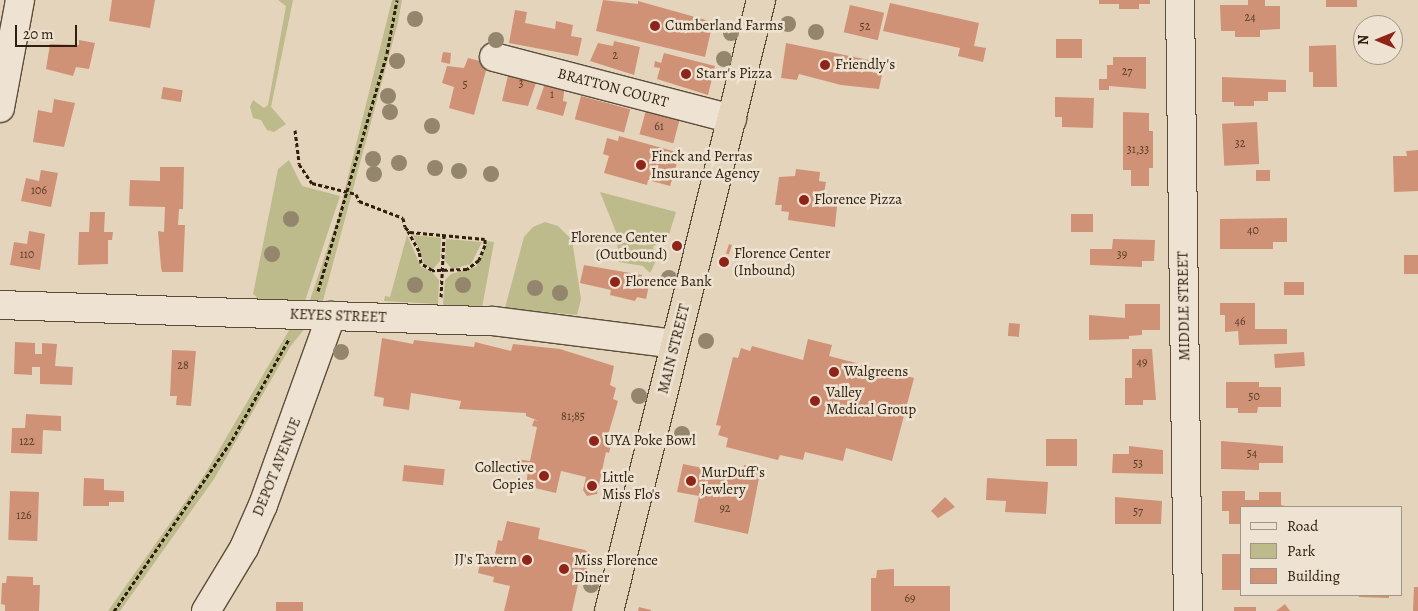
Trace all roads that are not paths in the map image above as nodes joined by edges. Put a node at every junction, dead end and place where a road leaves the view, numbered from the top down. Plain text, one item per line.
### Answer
1 (20, 0) edge
2 (761, 0) edge
3 (1180, 0) edge
4 (494, 57) dead end
5 (0, 108) edge
6 (732, 119) junction
7 (0, 305) edge
8 (324, 305) junction
9 (675, 344) junction
10 (206, 611) edge
11 (609, 611) edge
12 (1188, 611) edge

1 - 5 street
2 - 6 highway, MAIN STREET
3 - 12 street, MIDDLE STREET
4 - 6 street, BRATTON COURT
6 - 9 highway, MAIN STREET
7 - 8 street, KEYES STREET
8 - 9 street, KEYES STREET
8 - 10 street, DEPOT AVENUE
9 - 11 highway, MAIN STREET

